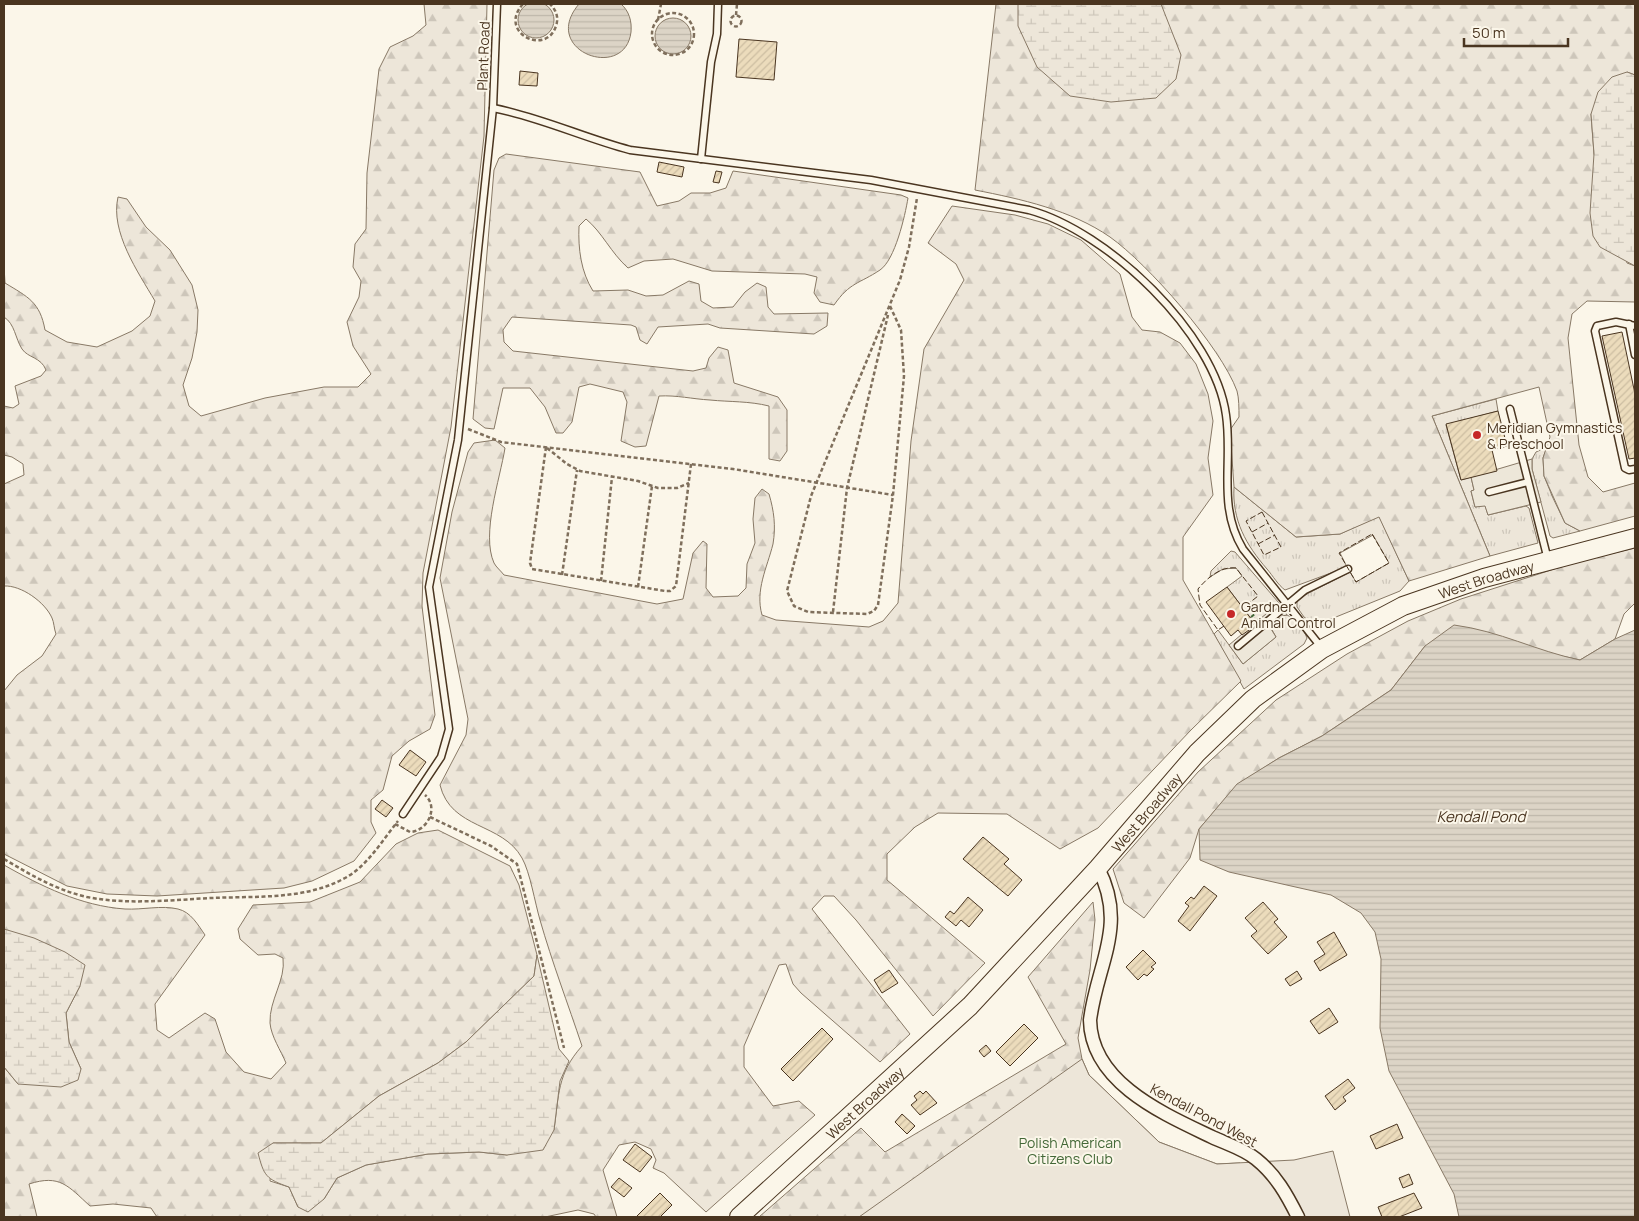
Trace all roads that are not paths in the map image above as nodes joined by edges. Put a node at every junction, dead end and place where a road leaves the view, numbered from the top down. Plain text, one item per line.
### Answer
1 (497, 4) edge
2 (718, 4) edge
3 (493, 108) junction
4 (701, 159) junction
5 (1632, 325) edge
6 (1635, 355) edge
7 (1510, 409) dead end
8 (1635, 469) edge
9 (1528, 482) junction
10 (1489, 492) dead end
11 (1635, 538) edge
12 (1548, 561) junction
13 (1348, 569) dead end
14 (1287, 605) junction
15 (1238, 646) dead end
16 (1322, 649) junction
17 (403, 814) road end
18 (1098, 868) junction
19 (739, 1217) edge
20 (1298, 1217) edge

1 - 3 lane, Plant Road
2 - 4 lane
3 - 4 lane
3 - 17 lane, Plant Road
4 - 14 lane
5 - 6 lane
5 - 8 lane
7 - 9 lane
9 - 10 lane
9 - 12 lane
11 - 12 main road, West Broadway
12 - 16 main road, West Broadway
13 - 14 lane
14 - 15 lane
14 - 16 lane
16 - 18 main road, West Broadway
18 - 19 main road, West Broadway
18 - 20 street, Kendall Pond West

